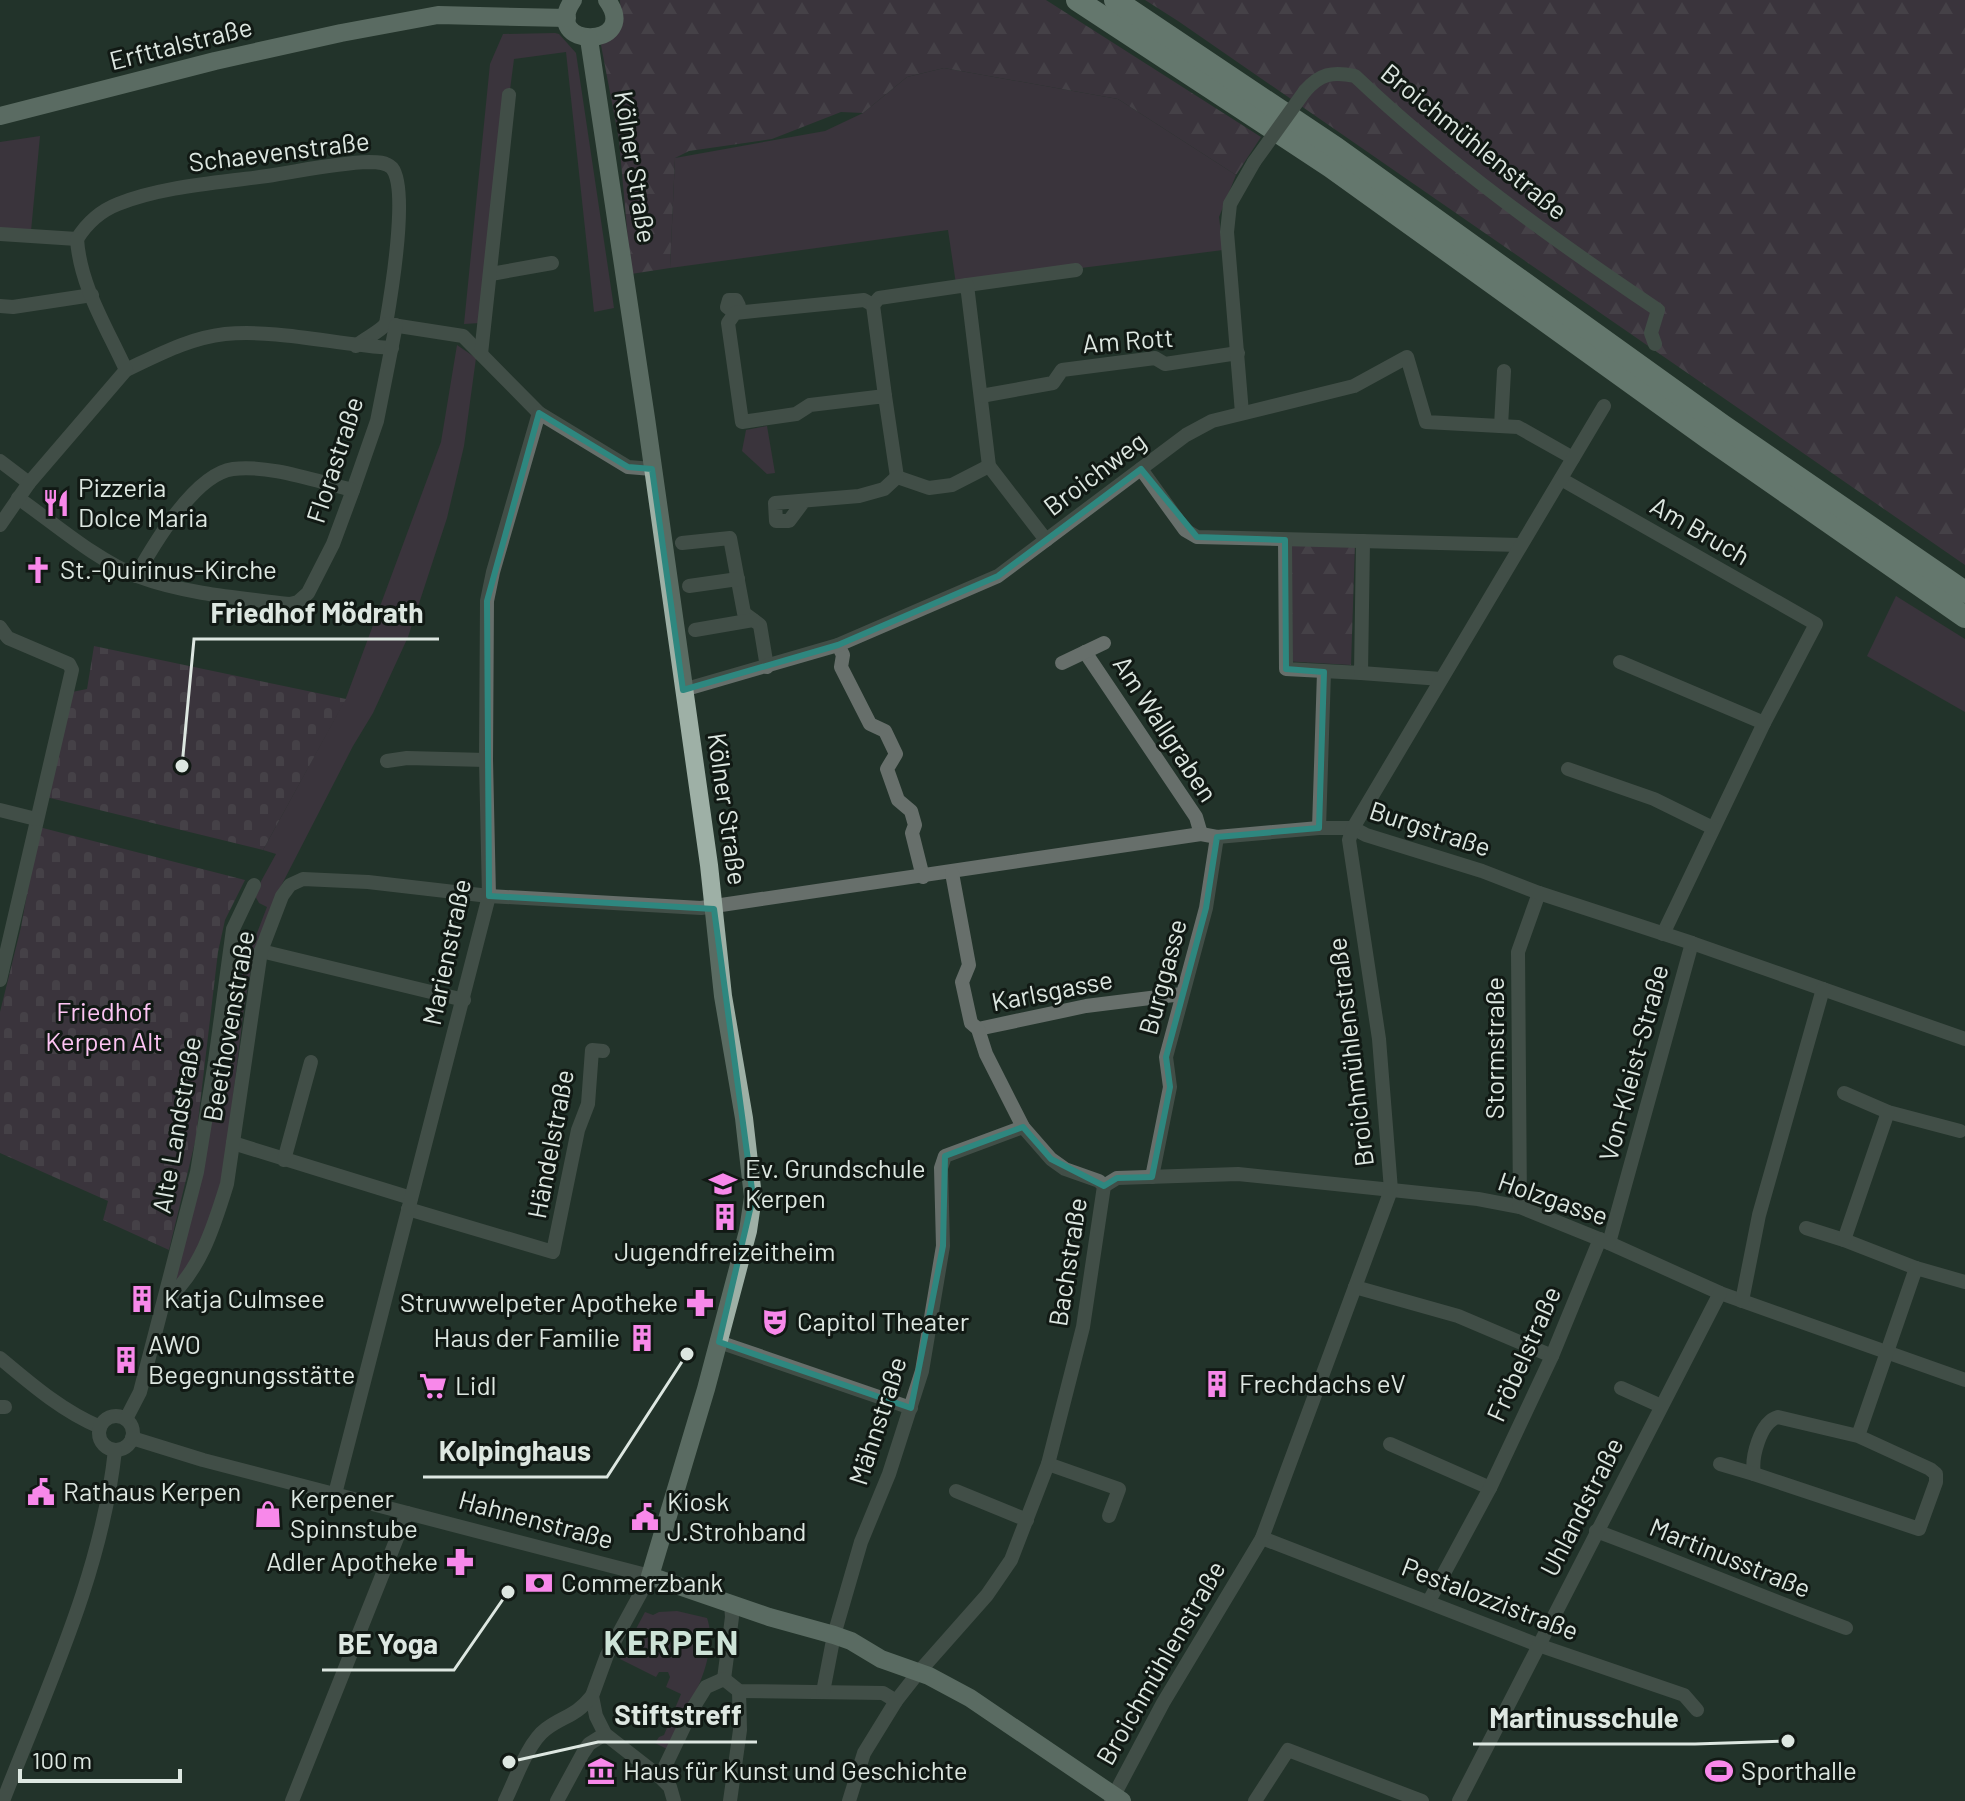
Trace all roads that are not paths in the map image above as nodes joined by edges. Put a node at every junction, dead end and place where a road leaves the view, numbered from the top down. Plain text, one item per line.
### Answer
1 (607, 0) edge
2 (1077, 0) edge
3 (1115, 0) edge
4 (570, 9) edge
5 (589, 39) junction
6 (509, 95) dead end
7 (0, 116) edge
8 (0, 234) edge
9 (77, 239) junction
10 (552, 263) dead end
11 (1076, 270) dead end
12 (491, 274) junction
13 (967, 285) junction
14 (92, 295) junction
15 (873, 305) junction
16 (0, 306) edge
17 (391, 324) junction
18 (1655, 344) dead end
19 (356, 346) junction
20 (392, 348) junction
21 (1238, 353) junction
22 (481, 354) junction
23 (126, 370) junction
24 (1504, 371) dead end
25 (885, 396) junction
26 (981, 396) junction
27 (1604, 406) dead end
28 (539, 413) junction
29 (1242, 413) junction
30 (1501, 426) junction
31 (1573, 458) junction
32 (0, 461) edge
33 (989, 466) junction
34 (652, 469) junction
35 (1141, 469) junction
36 (897, 477) junction
37 (1561, 479) junction
38 (29, 483) junction
39 (353, 490) junction
40 (18, 498) junction
41 (804, 501) dead end
42 (0, 525) edge
43 (1046, 540) junction
44 (1285, 540) junction
45 (1363, 541) junction
46 (682, 543) dead end
47 (1520, 545) junction
48 (136, 576) junction
49 (738, 579) junction
50 (689, 586) dead end
51 (1965, 592) edge
52 (1965, 617) edge
53 (753, 620) junction
54 (695, 630) dead end
55 (1, 631) edge
56 (1104, 643) dead end
57 (838, 645) junction
58 (1085, 652) junction
59 (1620, 662) dead end
60 (1062, 663) dead end
61 (767, 667) junction
62 (1324, 672) junction
63 (1361, 673) junction
64 (1441, 679) junction
65 (683, 690) junction
66 (1764, 723) junction
67 (486, 760) junction
68 (387, 761) dead end
69 (1568, 769) dead end
70 (0, 810) edge
71 (36, 819) junction
72 (1319, 828) junction
73 (1353, 828) junction
74 (1713, 828) junction
75 (1201, 834) junction
76 (1217, 837) junction
77 (952, 873) junction
78 (923, 877) junction
79 (254, 885) dead end
80 (1539, 893) junction
81 (489, 896) junction
82 (713, 905) junction
83 (1663, 934) junction
84 (1692, 943) junction
85 (261, 951) junction
86 (0, 980) edge
87 (1823, 989) junction
88 (1182, 994) junction
89 (464, 1000) junction
90 (978, 1029) junction
91 (1965, 1039) edge
92 (603, 1051) dead end
93 (311, 1062) dead end
94 (1844, 1093) dead end
95 (1888, 1112) junction
96 (1023, 1127) junction
97 (1963, 1128) edge
98 (233, 1143) junction
99 (284, 1160) junction
100 (1152, 1177) junction
101 (1104, 1186) junction
102 (1391, 1190) junction
103 (410, 1203) junction
104 (1520, 1207) junction
105 (1806, 1228) dead end
106 (1844, 1240) junction
107 (1605, 1241) junction
108 (1916, 1268) junction
109 (1965, 1282) edge
110 (1355, 1287) junction
111 (1720, 1293) junction
112 (165, 1301) junction
113 (1742, 1301) junction
114 (719, 1342) junction
115 (1886, 1353) junction
116 (1552, 1356) junction
117 (0, 1358) edge
118 (1965, 1380) edge
119 (1621, 1388) dead end
120 (1661, 1406) junction
121 (911, 1408) junction
122 (126, 1419) junction
123 (100, 1427) junction
124 (1858, 1436) junction
125 (132, 1438) junction
126 (1390, 1444) dead end
127 (115, 1450) junction
128 (1048, 1464) junction
129 (1720, 1464) dead end
130 (1754, 1474) junction
131 (1490, 1488) junction
132 (956, 1491) dead end
133 (335, 1494) junction
134 (407, 1513) junction
135 (1109, 1516) dead end
136 (1027, 1520) junction
137 (1596, 1531) junction
138 (1262, 1538) junction
139 (650, 1576) junction
140 (1429, 1601) junction
141 (731, 1604) junction
142 (1846, 1628) dead end
143 (834, 1635) junction
144 (1538, 1645) junction
145 (918, 1673) junction
146 (724, 1679) junction
147 (739, 1691) junction
148 (823, 1692) junction
149 (592, 1696) junction
150 (896, 1701) junction
151 (1697, 1710) dead end
152 (605, 1734) junction
153 (660, 1777) junction
154 (1116, 1799) edge
155 (1259, 1800) edge
156 (3, 1801) edge
157 (292, 1801) edge
158 (505, 1801) edge
159 (557, 1801) edge
160 (674, 1801) edge
161 (731, 1801) edge
162 (849, 1801) edge
163 (1422, 1801) edge
164 (1459, 1801) edge

1 - 5 main road
2 - 52 highway
3 - 51 highway
4 - 5 main road
4 - 7 main road, Erfttalstraße
5 - 34 main road, Kölner Straße
6 - 12 street
8 - 9 street
9 - 14 street
9 - 17 street, Schaevenstraße
10 - 12 street
11 - 13 street
12 - 22 street
13 - 15 street
13 - 26 street
14 - 16 street
14 - 23 street
15 - 25 street
15 - 25 street
17 - 19 street
17 - 20 street, Florastraße
17 - 22 street
18 - 21 street, Broichmühlenstraße, bridge
19 - 20 street
19 - 23 street
20 - 39 street, Florastraße
21 - 26 street, Am Rott
21 - 29 street, Broichmühlenstraße
22 - 28 street
23 - 38 street
24 - 30 street
25 - 36 street
26 - 33 street
27 - 31 street
28 - 34 street
28 - 67 street, Marienstraße
29 - 30 street, Broichweg
29 - 35 street, Broichweg
30 - 31 street, Broichweg
31 - 37 street
32 - 38 street
33 - 36 street
33 - 43 street
34 - 65 main road, Kölner Straße
35 - 43 street, Broichweg
35 - 44 street
36 - 41 street
37 - 47 street
37 - 66 street, Am Bruch
38 - 40 street
39 - 48 street
39 - 48 street, Florastraße
40 - 42 street
40 - 48 street
43 - 57 street, Broichweg
44 - 45 street
44 - 62 street
45 - 47 street
45 - 63 street
46 - 49 street
47 - 64 street
49 - 50 street
49 - 53 street
53 - 54 street
53 - 61 street
55 - 71 street
56 - 58 street, Am Wallgraben
57 - 61 street, Broichweg
57 - 78 street
58 - 60 street, Am Wallgraben
58 - 75 street, Am Wallgraben
59 - 66 street
61 - 65 street, Broichweg
62 - 63 street
62 - 72 street
63 - 64 street
64 - 73 street
65 - 82 main road, Kölner Straße
66 - 74 street
67 - 68 street
67 - 81 street, Marienstraße
69 - 74 street
70 - 71 street
71 - 86 street
72 - 73 street, Burgstraße
72 - 76 street, Burgstraße
73 - 80 street, Burgstraße
73 - 102 street, Broichmühlenstraße
74 - 83 street
75 - 76 street, Burgstraße
75 - 77 street, Burgstraße
76 - 88 street, Burggasse
77 - 78 street, Burgstraße
77 - 90 street, Bachstraße
78 - 82 street, Burgstraße
79 - 112 street, Alte Landstraße
80 - 83 street, Burgstraße
80 - 104 street, Stormstraße
81 - 82 street, Beethovenstraße
81 - 85 street, Beethovenstraße
81 - 89 street, Marienstraße
82 - 114 main road, Kölner Straße
83 - 84 street, Burgstraße
84 - 87 street, Burgstraße
84 - 107 street, Von-Kleist-Straße
85 - 89 street
85 - 98 street, Beethovenstraße
87 - 91 street, Burgstraße
87 - 113 street
88 - 90 street, Karlsgasse
88 - 100 street, Burggasse
89 - 103 street, Marienstraße
90 - 96 street, Bachstraße
92 - 103 street, Händelstraße
93 - 99 street
94 - 95 street
95 - 97 street
95 - 106 street
96 - 101 street, Bachstraße
96 - 121 street, Mähnstraße
98 - 99 street
98 - 112 street, Beethovenstraße
99 - 103 street
100 - 101 street, Holzgasse
100 - 102 street, Holzgasse
101 - 128 street, Bachstraße
102 - 104 street, Holzgasse
102 - 110 street, Broichmühlenstraße
103 - 133 street, Marienstraße
104 - 107 street, Holzgasse
105 - 106 street
106 - 108 street
107 - 111 street, Holzgasse
107 - 116 street, Fröbelstraße
108 - 109 street
108 - 115 street
110 - 116 street
110 - 138 street, Broichmühlenstraße
111 - 113 street, Holzgasse
111 - 120 street, Uhlandstraße
112 - 122 street, Alte Landstraße
113 - 115 street, Holzgasse
114 - 121 street
114 - 139 main road, Kölner Straße
115 - 118 street, Holzgasse
115 - 124 street
116 - 131 street, Fröbelstraße
117 - 123 street
119 - 120 street
120 - 137 street, Uhlandstraße
121 - 143 street, Mähnstraße
122 - 123 street
122 - 125 street
123 - 127 street
124 - 130 street
124 - 130 street
125 - 127 street
125 - 133 street, Hahnenstraße
126 - 131 street
127 - 156 street
128 - 135 street
128 - 136 street, Bachstraße
129 - 130 street
131 - 140 street, Fröbelstraße
132 - 136 street
133 - 134 street, Hahnenstraße
134 - 139 street, Hahnenstraße
134 - 157 street
136 - 145 street, Bachstraße
137 - 142 street, Martinusstraße
137 - 144 street, Uhlandstraße
138 - 140 street, Pestalozzistraße
138 - 154 street, Broichmühlenstraße
139 - 141 main road, Hahnenstraße
139 - 149 street
140 - 144 street, Pestalozzistraße
141 - 143 main road, Hahnenstraße
141 - 146 street
143 - 145 main road, Hahnenstraße
143 - 148 street, Mähnstraße
144 - 151 street, Pestalozzistraße
144 - 164 street, Uhlandstraße
145 - 150 street, Bachstraße
145 - 154 main road, Hahnenstraße
146 - 147 street
146 - 153 street
147 - 148 street
147 - 161 street
148 - 150 street
149 - 152 street
149 - 158 street
150 - 162 street, Bachstraße
152 - 153 street
152 - 159 street
153 - 160 street
155 - 163 street

